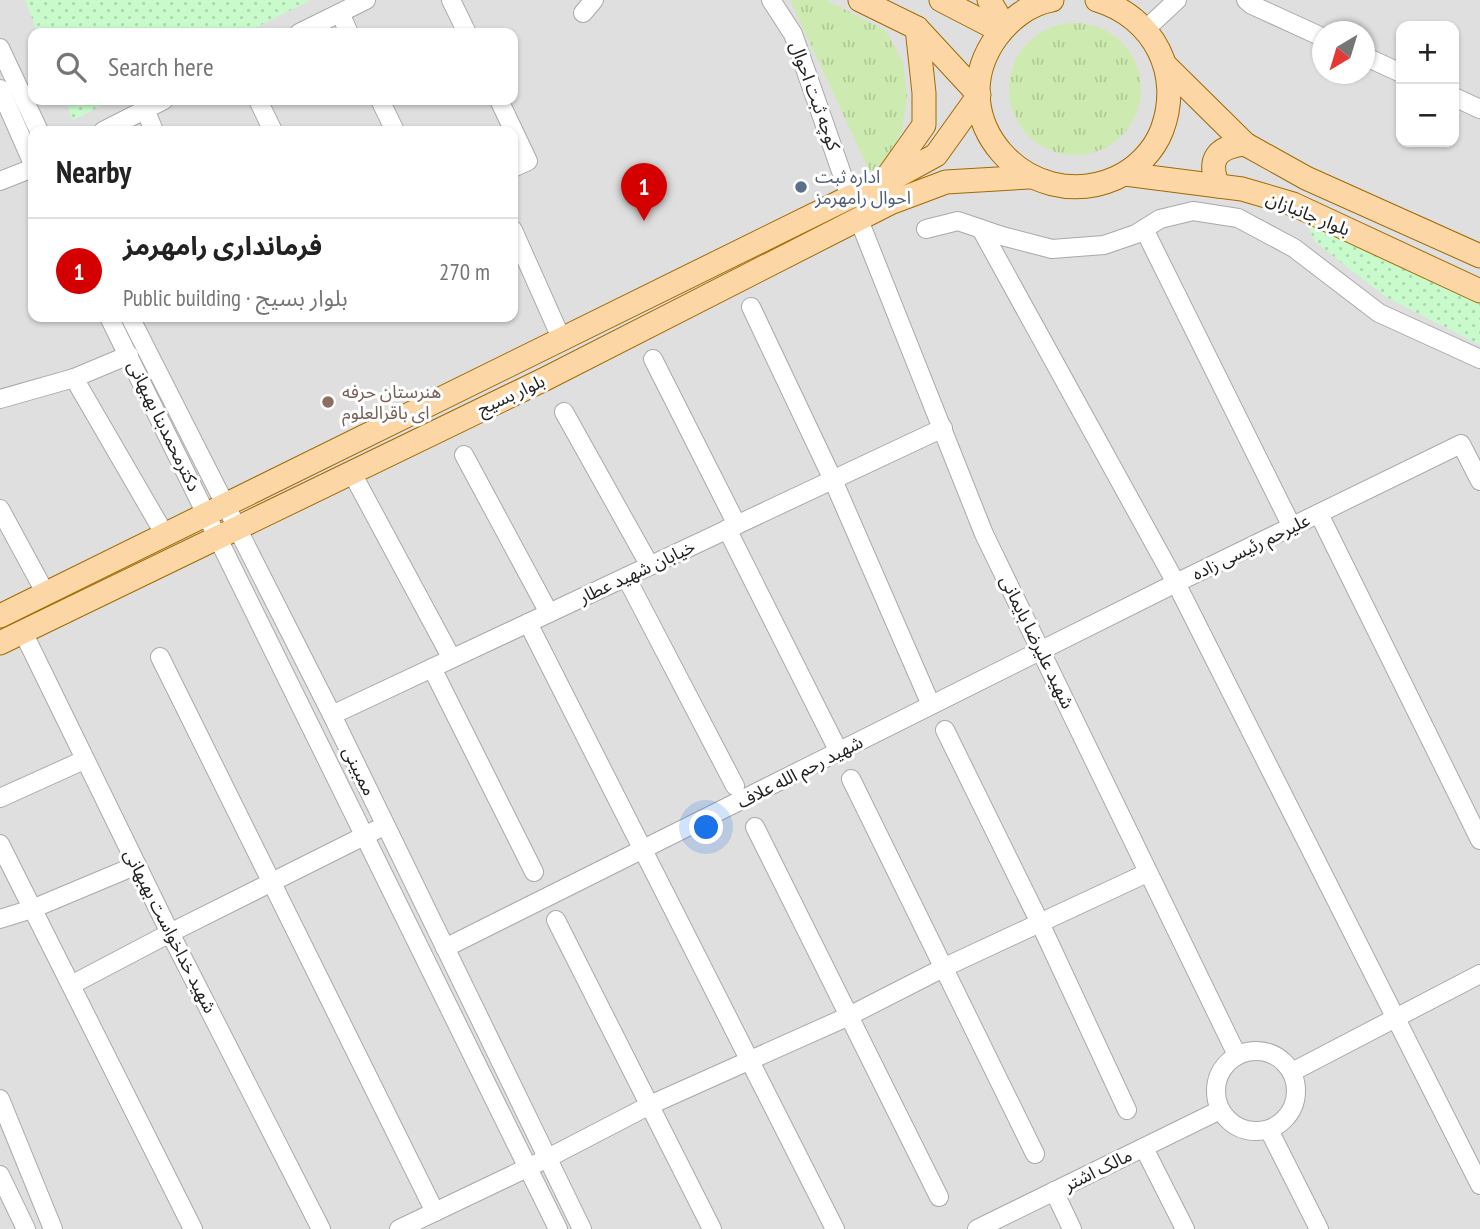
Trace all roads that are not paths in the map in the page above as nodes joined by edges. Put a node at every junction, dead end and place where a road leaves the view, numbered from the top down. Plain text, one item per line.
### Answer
1 (366, 0) edge
2 (451, 0) edge
3 (771, 0) edge
4 (860, 0) edge
5 (941, 0) edge
6 (989, 0) edge
7 (1052, 0) edge
8 (1097, 0) edge
9 (1177, 0) edge
10 (1246, 0) edge
11 (340, 13) junction
12 (1135, 15) edge
13 (309, 28) edge
14 (347, 28) edge
15 (465, 28) edge
16 (918, 28) junction
17 (1003, 29) junction
18 (1312, 32) edge
19 (0, 48) edge
20 (1375, 61) edge
21 (1166, 66) junction
22 (1396, 71) edge
23 (0, 89) edge
24 (979, 95) junction
25 (1459, 99) edge
26 (153, 105) edge
27 (260, 105) edge
28 (382, 105) edge
29 (501, 105) edge
30 (145, 109) junction
31 (1480, 109) edge
32 (37, 126) edge
33 (113, 126) edge
34 (152, 126) edge
35 (271, 126) edge
36 (393, 126) edge
37 (508, 126) edge
38 (1245, 144) junction
39 (28, 154) edge
40 (936, 155) junction
41 (28, 168) edge
42 (1125, 174) junction
43 (1029, 177) junction
44 (0, 181) edge
45 (946, 182) junction
46 (883, 184) junction
47 (1218, 186) junction
48 (850, 197) junction
49 (859, 220) junction
50 (926, 229) dead end
51 (981, 229) junction
52 (1144, 229) junction
53 (518, 241) edge
54 (1480, 256) edge
55 (1480, 291) edge
56 (751, 307) dead end
57 (112, 322) edge
58 (132, 322) edge
59 (562, 340) junction
60 (128, 355) junction
61 (653, 359) dead end
62 (1480, 359) edge
63 (503, 368) junction
64 (74, 378) junction
65 (515, 393) junction
66 (0, 399) edge
67 (564, 412) dead end
68 (943, 428) junction
69 (464, 455) dead end
70 (352, 473) junction
71 (833, 480) junction
72 (1480, 481) edge
73 (0, 509) edge
74 (217, 509) junction
75 (1319, 514) junction
76 (732, 527) junction
77 (1292, 527) junction
78 (228, 532) junction
79 (165, 535) junction
80 (650, 566) junction
81 (626, 577) junction
82 (1176, 583) junction
83 (46, 593) junction
84 (549, 613) junction
85 (0, 616) edge
86 (528, 623) junction
87 (23, 632) junction
88 (0, 643) edge
89 (1041, 650) junction
90 (160, 657) dead end
91 (452, 657) junction
92 (432, 668) junction
93 (931, 705) junction
94 (331, 715) junction
95 (945, 730) dead end
96 (839, 752) junction
97 (84, 760) junction
98 (851, 779) dead end
99 (735, 786) dead end
100 (0, 798) edge
101 (385, 825) junction
102 (755, 827) dead end
103 (365, 835) junction
104 (1480, 840) edge
105 (0, 844) edge
106 (644, 850) junction
107 (137, 865) junction
108 (534, 872) dead end
109 (1147, 873) junction
110 (270, 883) junction
111 (32, 909) junction
112 (0, 919) edge
113 (556, 920) dead end
114 (1040, 923) junction
115 (170, 933) junction
116 (445, 947) junction
117 (945, 967) junction
118 (1480, 974) edge
119 (71, 985) junction
120 (849, 1016) junction
121 (1397, 1019) junction
122 (1237, 1055) junction
123 (750, 1058) junction
124 (1292, 1072) junction
125 (0, 1099) edge
126 (650, 1105) junction
127 (1127, 1110) dead end
128 (1220, 1110) junction
129 (1269, 1129) junction
130 (1144, 1147) junction
131 (1035, 1154) dead end
132 (548, 1158) junction
133 (528, 1167) junction
134 (0, 1175) edge
135 (1480, 1185) edge
136 (1054, 1191) junction
137 (939, 1197) dead end
138 (435, 1212) junction
139 (26, 1229) edge
140 (53, 1229) edge
141 (193, 1229) edge
142 (321, 1229) edge
143 (400, 1229) edge
144 (558, 1229) edge
145 (582, 1229) edge
146 (712, 1229) edge
147 (835, 1229) edge
148 (977, 1229) edge
149 (1072, 1229) edge
150 (1185, 1229) edge
151 (1319, 1229) edge

1 - 11 street
2 - 15 street
3 - 48 street, کوچه ثبت احوال
4 - 16 main road
5 - 17 main road
6 - 17 main road
7 - 17 main road
8 - 12 main road
9 - 12 street
10 - 18 street
11 - 13 street
11 - 14 street
12 - 21 main road
16 - 24 main road
16 - 46 main road
17 - 24 main road
19 - 32 street
20 - 22 street
21 - 38 main road, بلوار جانبازان
21 - 42 main road
23 - 39 street
24 - 40 main road, بلوار بسیج
24 - 43 main road
25 - 31 street
26 - 30 street
27 - 35 street
28 - 36 street
29 - 37 street
30 - 33 street
30 - 34 street
38 - 47 main road
38 - 54 main road, بلوار جانبازان
40 - 45 main road
40 - 46 main road, بلوار بسیج
41 - 44 street
42 - 43 main road
42 - 47 main road, بلوار جانبازان
43 - 45 main road, بلوار بسیج
45 - 49 main road, بلوار بسیج
46 - 48 main road, بلوار بسیج
47 - 55 main road, بلوار جانبازان
48 - 59 main road, بلوار بسیج
49 - 65 main road, بلوار بسیج
49 - 68 street, شهید علیرضا بایمانی
50 - 51 street
51 - 52 street
51 - 82 street
52 - 62 street
52 - 77 street
53 - 59 street
56 - 71 street
57 - 60 street, دکترمحمدبنا بهبهانی
58 - 74 street
59 - 63 main road, بلوار بسیج
60 - 64 street
60 - 74 street, دکترمحمدبنا بهبهانی
61 - 76 street
63 - 65 main road
63 - 74 main road, بلوار بسیج
64 - 66 street
64 - 79 street
65 - 70 main road, بلوار بسیج
67 - 80 street
68 - 71 street, خیابان شهید عطار
68 - 89 street, شهید علیرضا بایمانی
69 - 84 street
70 - 78 main road, بلوار بسیج
70 - 91 street
71 - 76 street, خیابان شهید عطار
71 - 93 street
72 - 75 street, علیرحم رئیسی زاده
73 - 83 street
74 - 78 street, دکترمحمدبنا بهبهانی
74 - 79 main road, بلوار بسیج
75 - 77 street, علیرحم رئیسی زاده
75 - 104 street
76 - 80 street, خیابان شهید عطار
76 - 96 street
77 - 82 street, علیرحم رئیسی زاده
78 - 87 main road, بلوار بسیج
78 - 94 street, ممبینی
78 - 103 street, ممبینی
79 - 83 main road, بلوار بسیج
80 - 81 street, خیابان شهید عطار
81 - 84 street, خیابان شهید عطار
81 - 99 street
82 - 89 street, علیرحم رئیسی زاده
82 - 121 street
83 - 85 main road, بلوار بسیج
84 - 86 street, خیابان شهید عطار
86 - 91 street, خیابان شهید عطار
86 - 106 street
87 - 88 main road, بلوار بسیج
87 - 97 street, شهید خداخواست بهبهانی
89 - 93 street, شهید رحم الله علاف
89 - 109 street, شهید علیرضا بایمانی
90 - 110 street
91 - 92 street, خیابان شهید عطار
92 - 94 street, خیابان شهید عطار
92 - 108 street
93 - 96 street, شهید رحم الله علاف
94 - 101 street, ممبینی
95 - 114 street
96 - 106 street, شهید رحم الله علاف
97 - 100 street
97 - 107 street, شهید خداخواست بهبهانی
98 - 117 street
101 - 103 street
101 - 116 street, ممبینی
102 - 120 street
103 - 110 street
103 - 133 street, ممبینی
105 - 111 street
106 - 116 street, شهید رحم الله علاف
106 - 123 street
107 - 111 street
107 - 115 street, شهید خداخواست بهبهانی
109 - 114 street
109 - 122 street, شهید علیرضا بایمانی
110 - 115 street
110 - 138 street
111 - 112 street
111 - 119 street
113 - 126 street
114 - 117 street
114 - 127 street
115 - 119 street
115 - 142 street, شهید خداخواست بهبهانی
116 - 132 street, ممبینی
117 - 120 street
117 - 131 street
118 - 121 street
119 - 141 street
120 - 123 street
120 - 137 street
121 - 124 street
121 - 135 street
122 - 124 street
122 - 128 street
123 - 126 street
123 - 147 street
124 - 129 street
125 - 140 street
126 - 132 street
126 - 146 street
128 - 129 street
128 - 130 street, مالک اشتر
129 - 151 street
130 - 136 street, مالک اشتر
130 - 150 street
132 - 133 street
132 - 145 street, ممبینی
133 - 138 street
133 - 144 street, ممبینی
134 - 139 street
136 - 148 street, مالک اشتر
136 - 149 street
138 - 143 street

